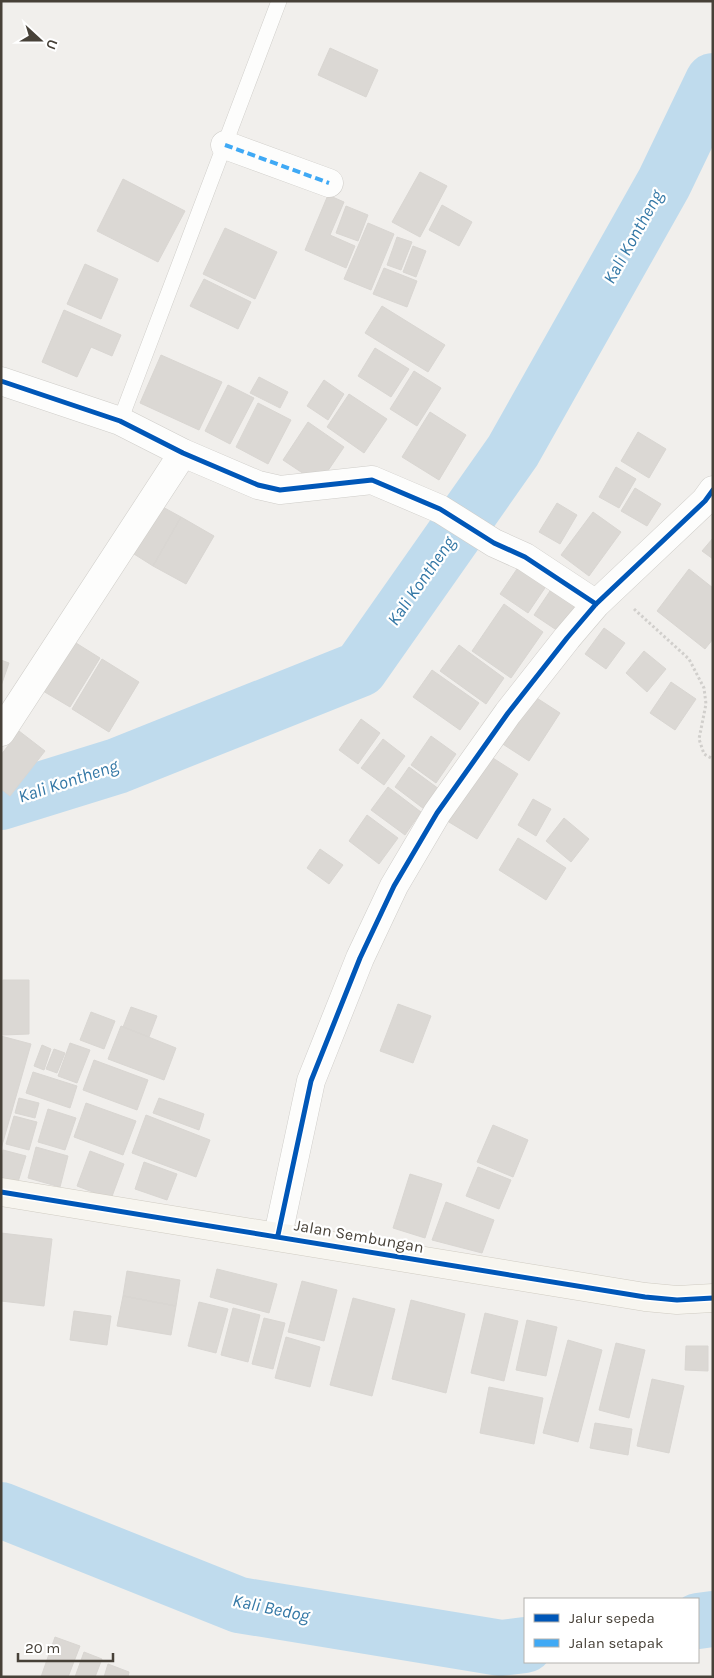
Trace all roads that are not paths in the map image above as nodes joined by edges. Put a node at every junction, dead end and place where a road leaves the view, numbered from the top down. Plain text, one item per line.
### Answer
1 (279, 1) edge
2 (225, 145) junction
3 (329, 183) dead end
4 (1, 381) edge
5 (120, 421) junction
6 (183, 453) junction
7 (713, 490) edge
8 (604, 597) junction
9 (1, 732) edge
10 (1, 1192) edge
11 (278, 1235) junction
12 (713, 1298) edge

1 - 2 lane
2 - 3 street
2 - 5 lane
4 - 5 street
5 - 6 street
6 - 8 street
6 - 9 street
7 - 8 street
8 - 11 street
10 - 11 street, Jalan Sembungan
11 - 12 street, Jalan Sembungan

